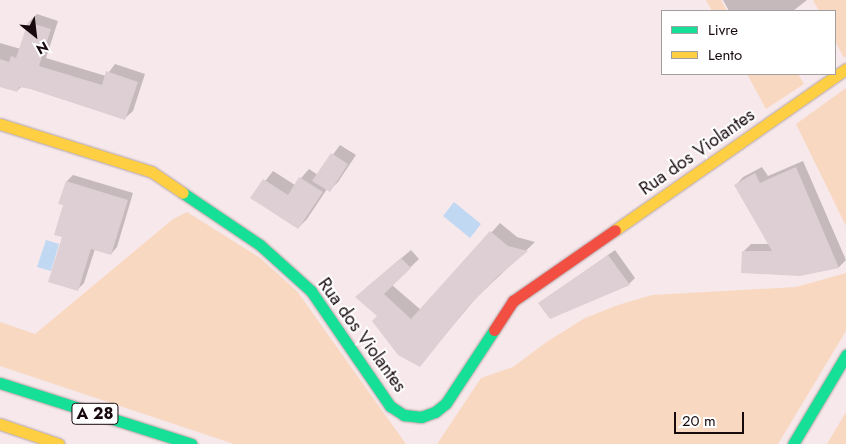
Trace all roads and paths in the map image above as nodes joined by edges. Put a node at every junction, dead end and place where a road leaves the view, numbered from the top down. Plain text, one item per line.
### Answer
1 (846, 69) edge
2 (0, 124) edge
3 (846, 355) edge
4 (0, 384) edge
5 (0, 424) edge
6 (59, 444) edge
7 (191, 444) edge
8 (793, 444) edge

1 - 2 main road, Rua dos Violantes
3 - 8 main road
4 - 7 main road, A 28
5 - 6 main road, A 28

